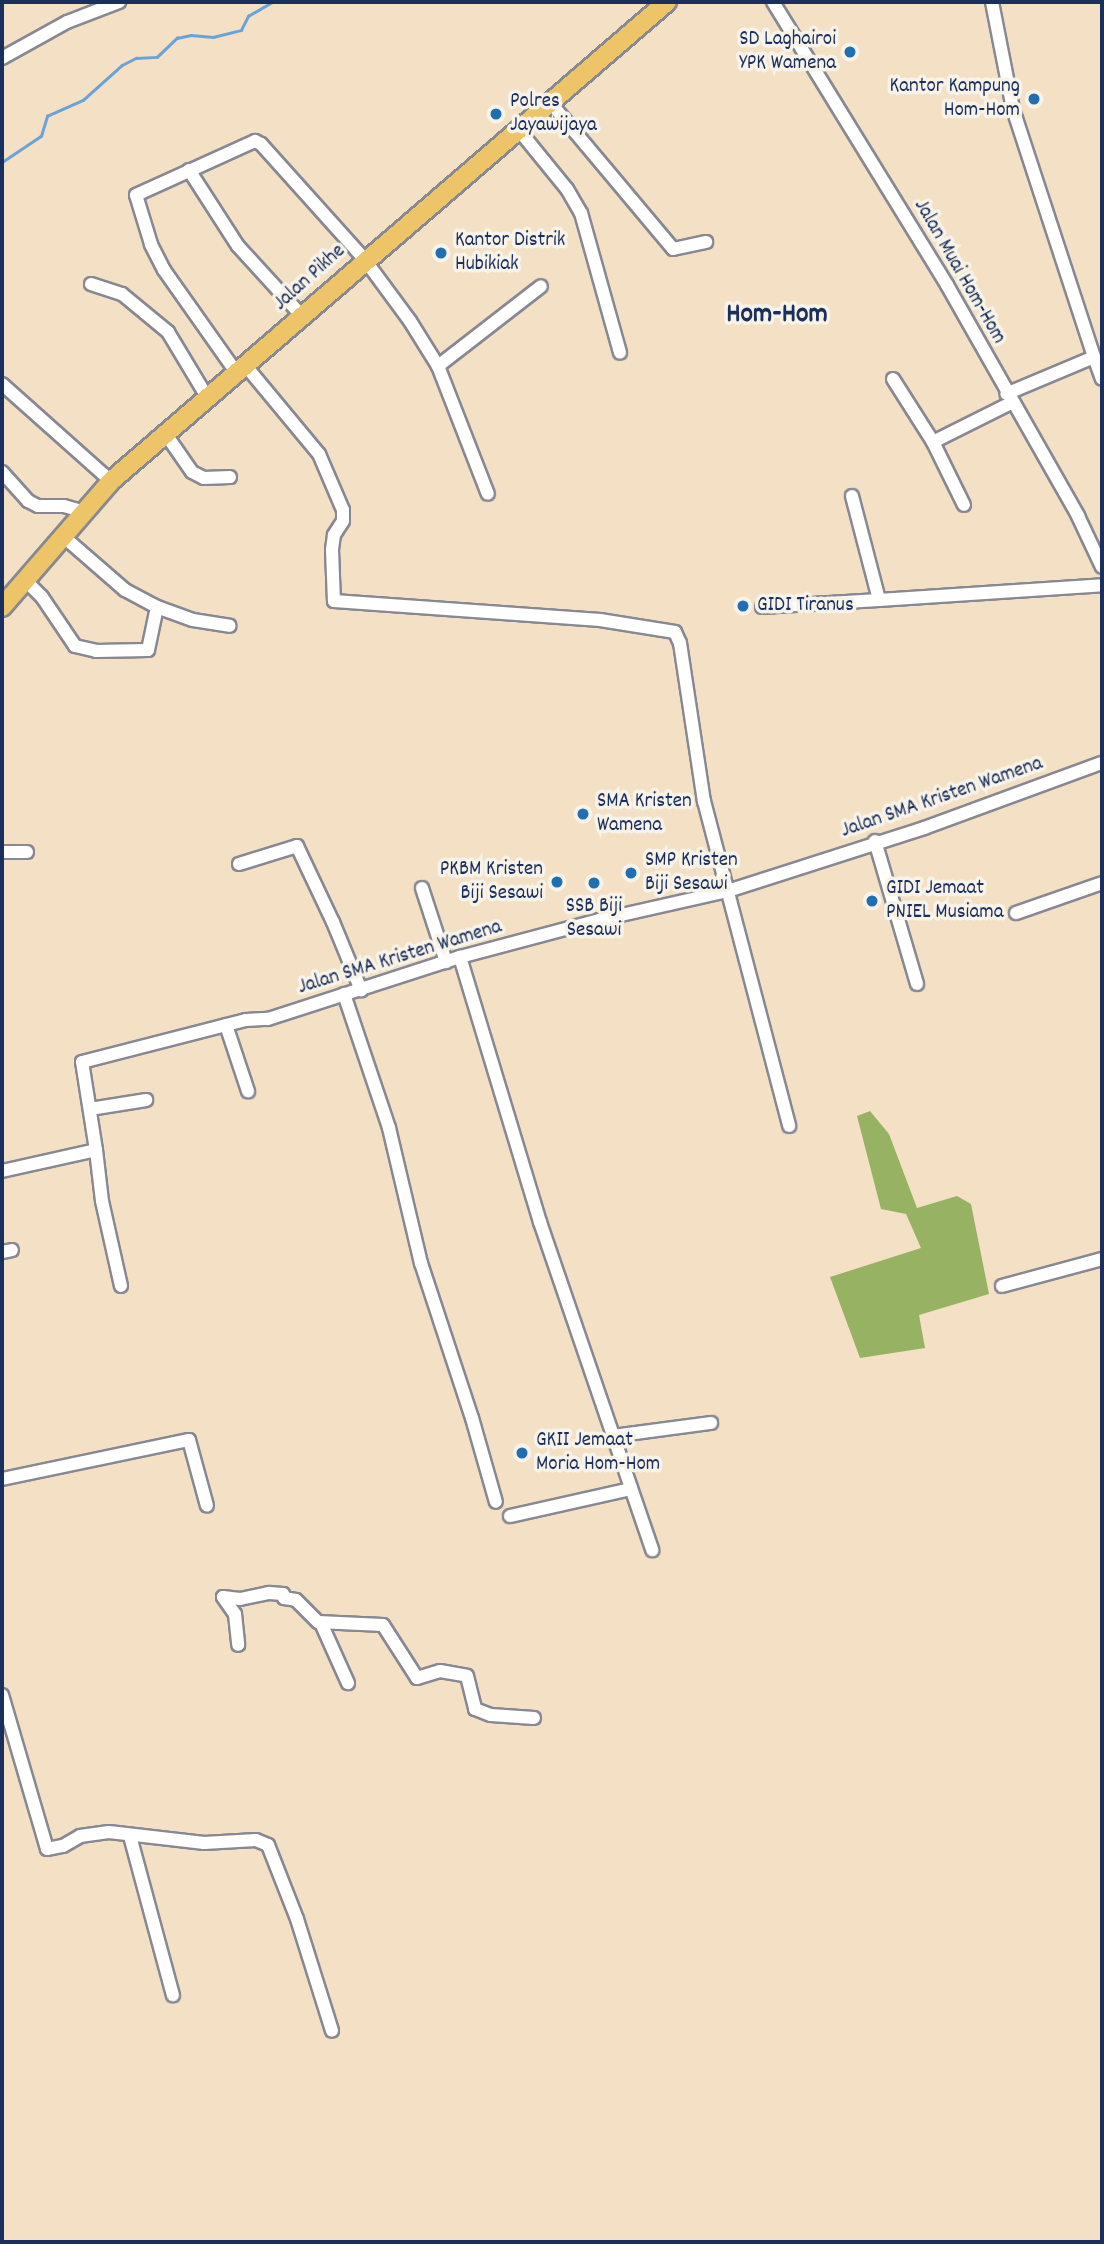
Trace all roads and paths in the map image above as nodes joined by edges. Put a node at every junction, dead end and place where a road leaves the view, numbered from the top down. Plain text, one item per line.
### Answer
1 (119, 2) edge
2 (667, 2) edge
3 (773, 2) edge
4 (992, 2) edge
5 (2, 58) edge
6 (549, 101) junction
7 (518, 129) junction
8 (189, 170) junction
9 (705, 242) dead end
10 (365, 260) junction
11 (91, 285) dead end
12 (541, 286) dead end
13 (302, 316) junction
14 (620, 353) dead end
15 (1094, 357) junction
16 (438, 366) junction
17 (241, 368) junction
18 (893, 379) dead end
19 (1102, 379) edge
20 (2, 384) edge
21 (207, 397) junction
22 (1008, 398) junction
23 (165, 433) junction
24 (933, 442) junction
25 (2, 472) edge
26 (230, 477) dead end
27 (111, 481) junction
28 (488, 494) dead end
29 (852, 496) dead end
30 (964, 505) dead end
31 (85, 512) junction
32 (64, 537) junction
33 (1102, 567) edge
34 (25, 580) junction
35 (1102, 584) edge
36 (879, 600) junction
37 (2, 607) edge
38 (157, 607) junction
39 (762, 607) dead end
40 (230, 626) dead end
41 (1102, 763) edge
42 (875, 841) junction
43 (2, 852) edge
44 (27, 852) dead end
45 (239, 864) dead end
46 (1102, 883) edge
47 (422, 888) dead end
48 (728, 891) junction
49 (1016, 913) dead end
50 (460, 957) junction
51 (446, 962) junction
52 (917, 984) dead end
53 (360, 990) junction
54 (344, 994) junction
55 (226, 1025) junction
56 (248, 1091) dead end
57 (146, 1100) dead end
58 (90, 1109) junction
59 (789, 1126) dead end
60 (96, 1150) junction
61 (2, 1171) edge
62 (1102, 1259) edge
63 (121, 1286) dead end
64 (1002, 1286) dead end
65 (711, 1423) dead end
66 (613, 1436) junction
67 (2, 1479) edge
68 (631, 1489) junction
69 (496, 1502) dead end
70 (207, 1506) dead end
71 (510, 1516) dead end
72 (652, 1550) dead end
73 (321, 1623) junction
74 (239, 1645) dead end
75 (348, 1684) dead end
76 (2, 1695) edge
77 (534, 1718) dead end
78 (130, 1836) junction
79 (173, 1995) dead end
80 (332, 2031) dead end

1 - 5 street
2 - 6 highway, Jalan Pikhe
3 - 22 street, Jalan Muai Hom-Hom
4 - 15 street
6 - 7 highway, Jalan Pikhe
6 - 9 street
7 - 10 highway, Jalan Pikhe
7 - 14 street
8 - 10 street
8 - 13 street
8 - 17 street
10 - 13 highway, Jalan Pikhe
10 - 16 street
11 - 21 street
12 - 16 street
13 - 17 highway, Jalan Pikhe
15 - 19 street
15 - 22 street
16 - 28 street
17 - 21 highway, Jalan Pikhe
17 - 48 street
18 - 24 street
20 - 27 street
21 - 23 highway, Jalan Pikhe
22 - 24 street
22 - 33 street, Jalan Muai Hom-Hom
23 - 26 street
23 - 27 highway, Jalan Pikhe
24 - 30 street
25 - 31 street
27 - 31 highway, Jalan Pikhe
29 - 36 street
31 - 32 highway, Jalan Pikhe
32 - 34 highway, Jalan Pikhe
32 - 38 street
34 - 37 highway, Jalan Pikhe
34 - 38 street
35 - 36 street
36 - 39 street
38 - 40 street
41 - 42 street, Jalan SMA Kristen Wamena
42 - 48 street, Jalan SMA Kristen Wamena
42 - 52 street
43 - 44 street
45 - 53 street
46 - 49 street
47 - 51 street
48 - 50 street, Jalan SMA Kristen Wamena
48 - 59 street
50 - 51 street, Jalan SMA Kristen Wamena
50 - 66 street
51 - 53 street, Jalan SMA Kristen Wamena
53 - 54 street, Jalan SMA Kristen Wamena
54 - 55 street, Jalan SMA Kristen Wamena
54 - 69 street
55 - 56 street
55 - 58 street, Jalan SMA Kristen Wamena
57 - 58 street
58 - 60 street, Jalan SMA Kristen Wamena
60 - 61 street
60 - 63 street, Jalan SMA Kristen Wamena
62 - 64 street
65 - 66 street
66 - 68 street
67 - 70 street
68 - 71 street
68 - 72 street
73 - 74 street
73 - 75 street
73 - 77 street
76 - 78 street
78 - 79 street
78 - 80 street

